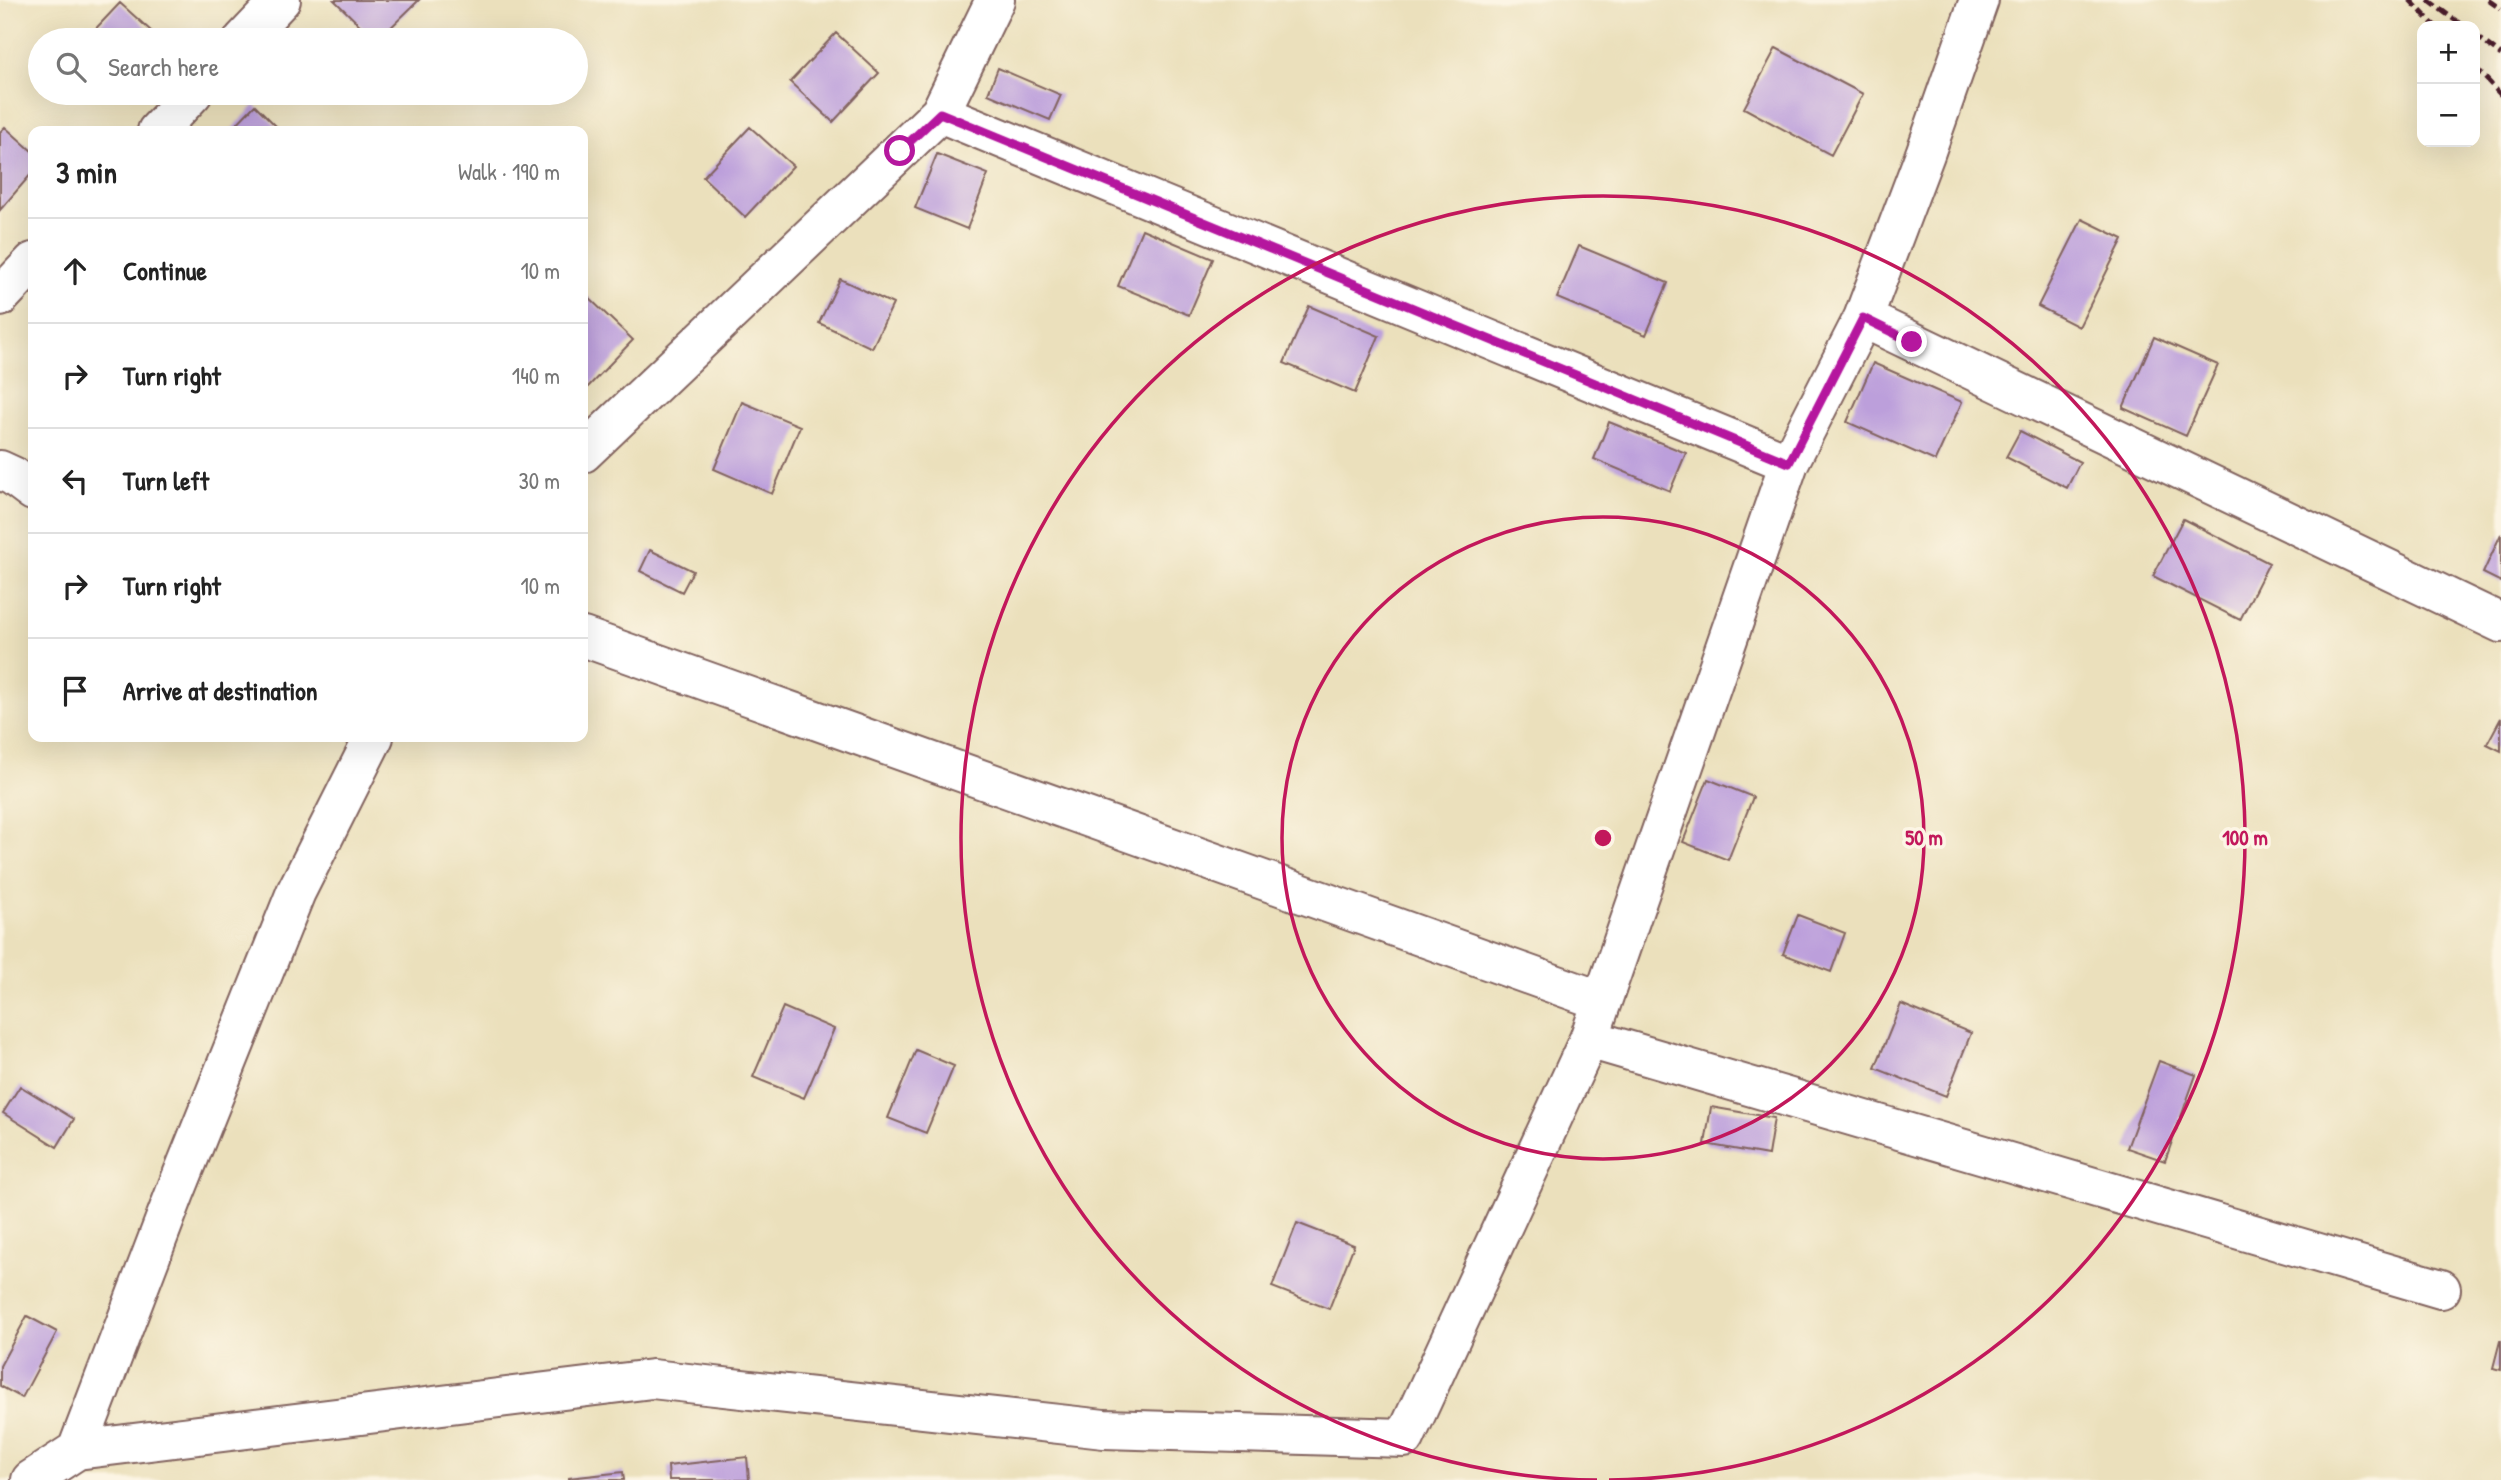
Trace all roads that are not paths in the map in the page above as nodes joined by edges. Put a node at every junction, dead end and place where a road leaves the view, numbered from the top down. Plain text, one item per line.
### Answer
1 (281, 0) edge
2 (995, 0) edge
3 (1979, 0) edge
4 (254, 28) edge
5 (182, 105) edge
6 (940, 113) junction
7 (162, 126) edge
8 (28, 267) edge
9 (0, 297) edge
10 (1863, 318) junction
11 (588, 448) edge
12 (1789, 463) junction
13 (0, 470) edge
14 (28, 487) edge
15 (2501, 623) edge
16 (588, 639) edge
17 (371, 742) edge
18 (1602, 1002) junction
19 (1589, 1038) junction
20 (2441, 1289) dead end
21 (76, 1450) junction
22 (31, 1480) edge

1 - 4 street
2 - 6 street
3 - 10 street
5 - 7 street
6 - 11 street
6 - 12 street
8 - 9 street
10 - 12 street
10 - 15 street
12 - 18 street
13 - 14 street
16 - 18 street
17 - 21 street
18 - 19 street
19 - 20 street
19 - 21 street
21 - 22 street

